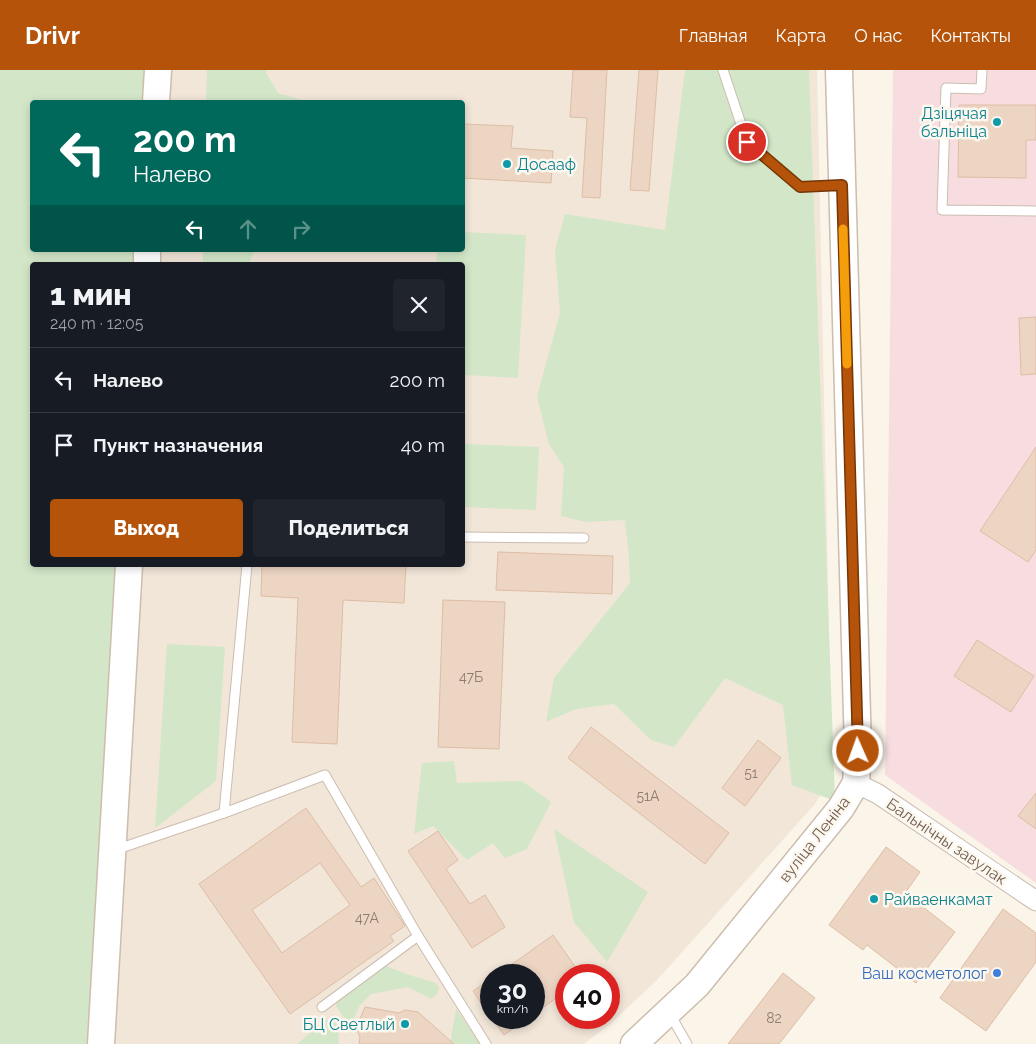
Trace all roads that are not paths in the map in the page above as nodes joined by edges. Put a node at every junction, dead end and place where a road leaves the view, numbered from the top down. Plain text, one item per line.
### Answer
1 (158, 70) edge
2 (723, 70) edge
3 (839, 70) edge
4 (982, 70) edge
5 (156, 100) edge
6 (842, 185) junction
7 (1036, 210) edge
8 (465, 537) edge
9 (584, 538) dead end
10 (129, 567) edge
11 (247, 567) edge
12 (856, 783) junction
13 (224, 812) junction
14 (113, 851) junction
15 (1036, 902) edge
16 (418, 936) junction
17 (322, 1007) dead end
18 (669, 1012) junction
19 (101, 1044) edge
20 (486, 1044) edge
21 (634, 1044) edge
22 (687, 1044) edge

1 - 5 street
2 - 6 lane
3 - 6 street, вуліца Леніна
4 - 7 lane
6 - 12 street, вуліца Леніна
8 - 9 lane
10 - 14 street
11 - 13 lane
12 - 15 street, Бальнічны завулак
12 - 18 street, вуліца Леніна
13 - 14 lane
13 - 16 lane
14 - 19 street
16 - 17 lane
16 - 20 lane
18 - 21 street, вуліца Леніна
18 - 22 lane

